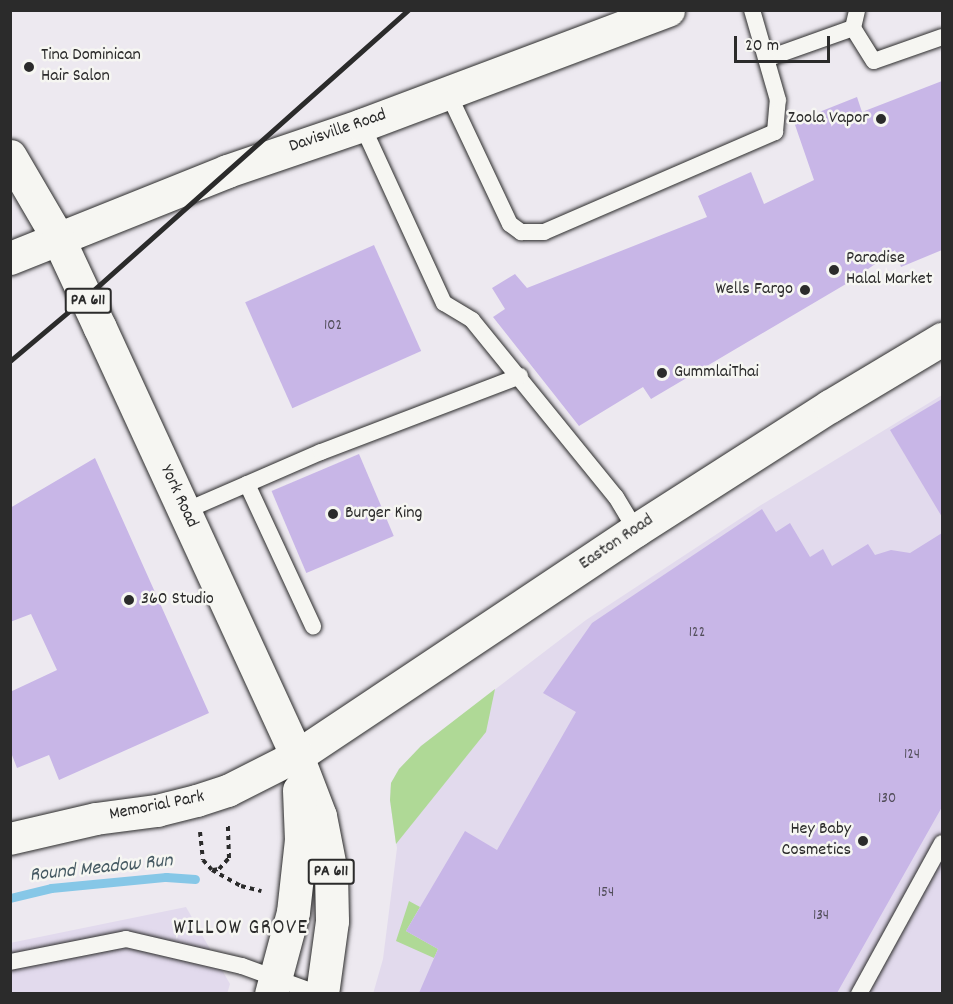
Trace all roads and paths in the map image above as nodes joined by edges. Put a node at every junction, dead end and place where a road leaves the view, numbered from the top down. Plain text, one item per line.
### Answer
1 (668, 10) edge
2 (752, 10) edge
3 (857, 10) edge
4 (853, 28) junction
5 (942, 38) edge
6 (766, 59) junction
7 (448, 93) junction
8 (362, 124) junction
9 (10, 156) edge
10 (58, 238) junction
11 (10, 258) edge
12 (942, 339) edge
13 (519, 376) junction
14 (247, 484) junction
15 (184, 511) junction
16 (636, 530) junction
17 (313, 626) dead end
18 (297, 756) junction
19 (228, 824) dead end
20 (200, 831) dead end
21 (10, 839) edge
22 (942, 843) edge
23 (212, 870) junction
24 (261, 891) dead end
25 (10, 962) edge
26 (273, 986) edge
27 (320, 993) edge
28 (859, 993) edge

1 - 7 main road, Davisville Road
2 - 6 lane
3 - 4 lane
4 - 5 lane
4 - 6 lane
6 - 7 lane
7 - 8 main road, Davisville Road
8 - 10 main road, Davisville Road
8 - 13 lane
9 - 10 main road, PA 611
10 - 11 main road, Davisville Road
10 - 15 main road, York Road / PA 611
12 - 16 main road, Easton Road
13 - 14 lane
13 - 16 lane
14 - 15 lane
14 - 17 lane
15 - 18 main road, York Road / PA 611
16 - 18 main road, Easton Road
18 - 21 street, Memorial Park
18 - 26 main road, PA 611
18 - 27 main road, PA 611
19 - 23 path
20 - 23 path
22 - 28 lane
23 - 24 path
25 - 26 lane
26 - 27 lane

